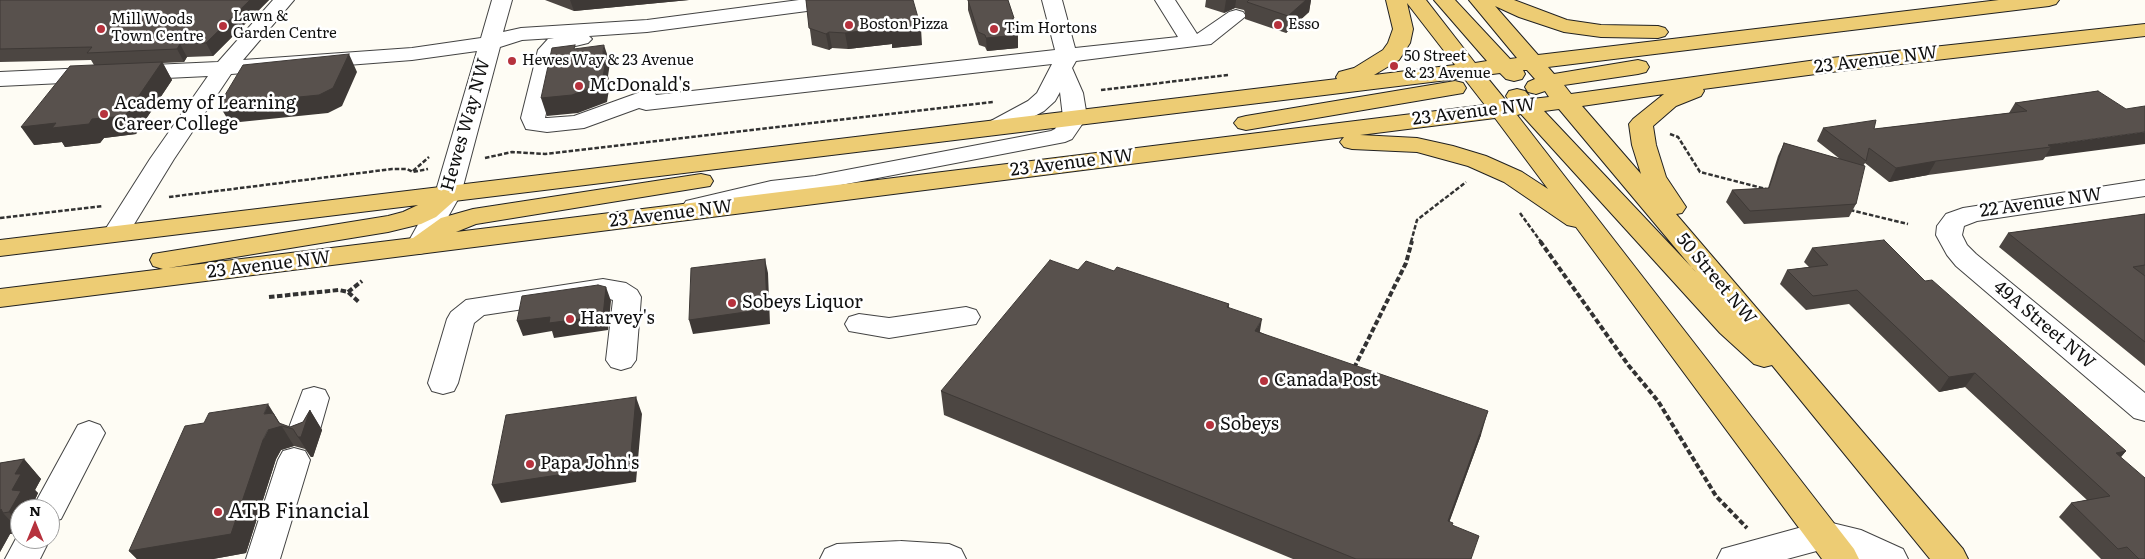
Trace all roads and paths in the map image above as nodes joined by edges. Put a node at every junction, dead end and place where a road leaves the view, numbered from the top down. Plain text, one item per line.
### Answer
1 (284, 0) edge
2 (502, 0) edge
3 (845, 0) edge
4 (1052, 0) edge
5 (1165, 0) edge
6 (1396, 0) edge
7 (1415, 0) edge
8 (1444, 0) edge
9 (1479, 0) edge
10 (1498, 0) edge
11 (2049, 0) edge
12 (1929, 13) junction
13 (1236, 16) dead end
14 (2145, 30) edge
15 (647, 39) dead end
16 (1191, 42) junction
17 (490, 43) junction
18 (1064, 62) junction
19 (224, 69) junction
20 (0, 79) edge
21 (1710, 82) junction
22 (1512, 84) junction
23 (1278, 94) junction
24 (1564, 101) junction
25 (996, 102) dead end
26 (1075, 117) junction
27 (997, 127) junction
28 (1664, 131) dead end
29 (1249, 141) junction
30 (868, 144) junction
31 (490, 157) dead end
32 (413, 172) dead end
33 (1009, 172) junction
34 (1472, 177) dead end
35 (2145, 188) edge
36 (1775, 191) edge
37 (448, 194) junction
38 (167, 198) dead end
39 (108, 205) dead end
40 (1842, 208) edge
41 (1518, 211) dead end
42 (664, 214) junction
43 (0, 218) edge
44 (1908, 224) dead end
45 (1588, 226) junction
46 (116, 233) junction
47 (1949, 235) joint
48 (419, 246) junction
49 (0, 248) edge
50 (1703, 262) junction
51 (362, 280) dead end
52 (0, 292) edge
53 (348, 292) junction
54 (0, 298) edge
55 (269, 298) dead end
56 (360, 303) dead end
57 (966, 317) dead end
58 (859, 324) dead end
59 (621, 360) dead end
60 (1353, 369) edge
61 (443, 383) dead end
62 (314, 398) dead end
63 (2145, 410) edge
64 (1841, 428) junction
65 (89, 433) dead end
66 (54, 499) edge
67 (1833, 547) edge
68 (1768, 550) junction
69 (263, 559) edge
70 (837, 559) edge
71 (949, 559) edge
72 (1734, 559) edge
73 (1891, 559) edge
74 (1951, 559) edge

1 - 19 street
2 - 17 street, Hewes Way NW
3 - 17 street
4 - 18 street
5 - 16 street
6 - 23 main road
7 - 22 main road, 50 Street NW
8 - 22 main road
9 - 22 main road, 50 Street NW
10 - 12 main road
11 - 12 main road
12 - 22 main road
13 - 16 street
14 - 21 main road, 23 Avenue NW
15 - 18 street
16 - 18 street
17 - 19 street
17 - 37 street, Hewes Way NW
18 - 26 street
18 - 27 street
19 - 20 street
19 - 46 street
21 - 24 main road, 23 Avenue NW
21 - 50 main road
22 - 23 main road, 23 Avenue NW
22 - 24 main road, 23 Avenue NW
22 - 24 main road, 50 Street NW
22 - 29 main road, 23 Avenue NW
22 - 33 main road
22 - 45 main road, 50 Street NW
22 - 64 main road
23 - 26 main road, 23 Avenue NW
24 - 50 main road, 50 Street NW
25 - 31 path
26 - 27 main road, 23 Avenue NW
26 - 42 street
27 - 30 main road, 23 Avenue NW
28 - 36 path
29 - 33 main road, 23 Avenue NW
29 - 45 main road
30 - 37 main road, 23 Avenue NW
30 - 48 main road
32 - 38 path
33 - 42 main road, 23 Avenue NW
34 - 60 path
35 - 47 street, 22 Avenue NW
37 - 46 main road, 23 Avenue NW
37 - 48 street, Hewes Way NW
37 - 52 main road
39 - 43 path
40 - 44 path
41 - 68 path
42 - 48 main road, 23 Avenue NW
45 - 67 main road, 50 Street NW
46 - 49 main road, 23 Avenue NW
47 - 63 street, 49A Street NW
48 - 54 main road, 23 Avenue NW
50 - 64 main road, 50 Street NW
51 - 53 path
53 - 55 path
53 - 56 path
57 - 58 street
59 - 61 street
62 - 69 street
64 - 74 main road, 50 Street NW
65 - 66 street
67 - 68 street
67 - 73 street
68 - 72 street
70 - 71 street

